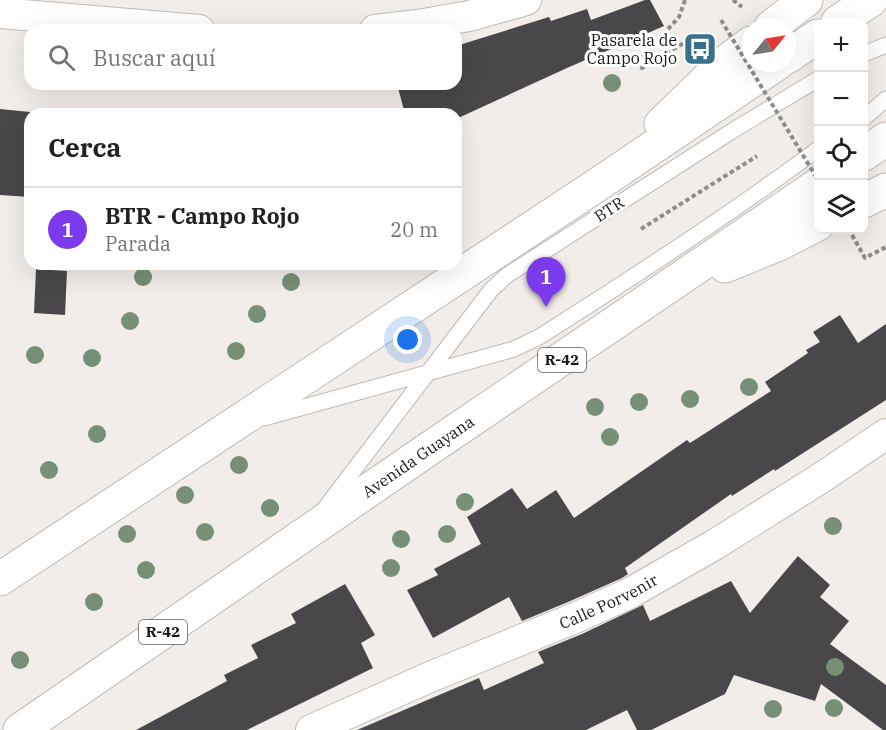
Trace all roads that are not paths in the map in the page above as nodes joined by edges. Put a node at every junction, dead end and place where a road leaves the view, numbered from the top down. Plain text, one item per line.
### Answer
1 (526, 0) edge
2 (806, 0) edge
3 (872, 0) edge
4 (0, 13) edge
5 (783, 18) edge
6 (844, 18) edge
7 (129, 24) edge
8 (424, 24) edge
9 (814, 39) edge
10 (886, 45) edge
11 (742, 50) edge
12 (796, 51) edge
13 (868, 52) edge
14 (765, 72) edge
15 (814, 82) edge
16 (886, 99) edge
17 (868, 115) edge
18 (886, 139) edge
19 (868, 151) edge
20 (814, 153) edge
21 (597, 185) junction
22 (814, 188) edge
23 (886, 190) edge
24 (868, 199) edge
25 (814, 226) edge
26 (662, 292) junction
27 (429, 372) junction
28 (231, 427) junction
29 (886, 434) edge
30 (305, 534) junction
31 (0, 579) edge
32 (20, 730) edge
33 (311, 730) edge

1 - 8 street
2 - 5 main road
3 - 6 main road
4 - 7 street
9 - 12 main road
10 - 13 lane
11 - 21 main road
14 - 21 main road
15 - 27 lane, BTR
16 - 17 lane
18 - 19 main road
20 - 27 lane
21 - 28 main road
22 - 26 main road, Avenida Guayana / R-42
23 - 24 main road
25 - 26 main road
26 - 30 main road, Avenida Guayana / R-42
27 - 28 lane
27 - 30 lane, BTR
28 - 31 main road
29 - 33 street, Calle Porvenir
30 - 32 main road, Avenida Guayana / R-42

